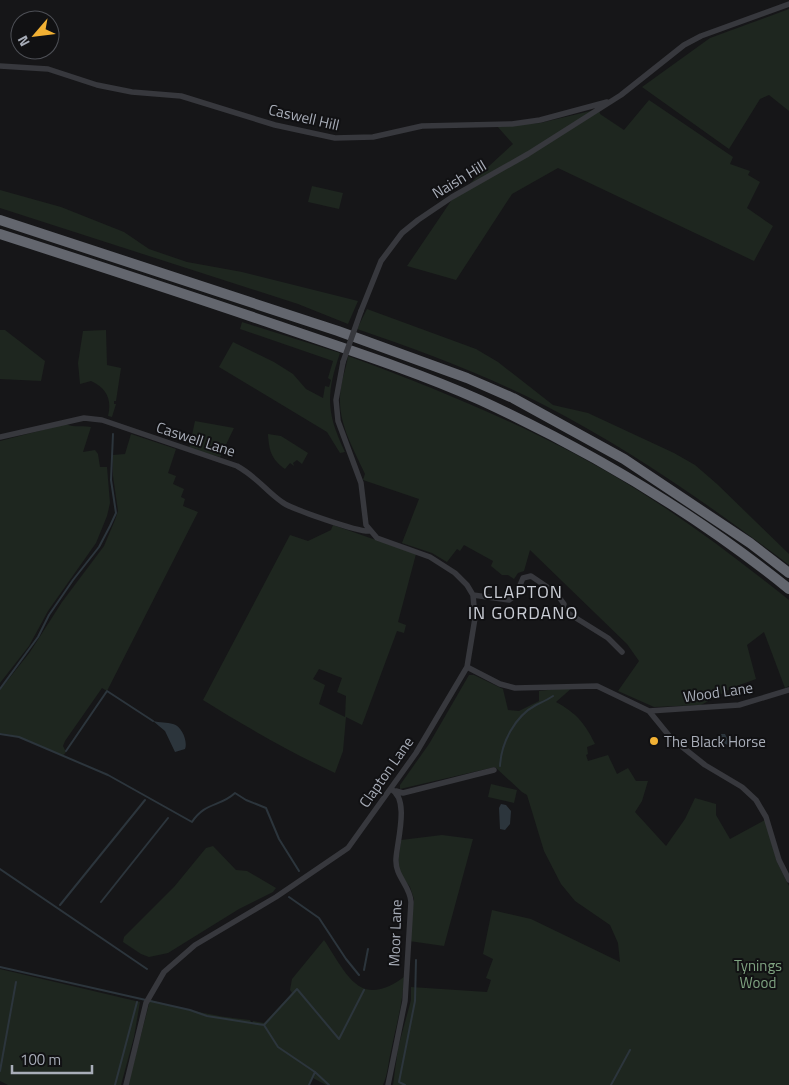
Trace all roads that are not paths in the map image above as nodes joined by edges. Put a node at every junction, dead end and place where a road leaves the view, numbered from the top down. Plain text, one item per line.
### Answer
1 (789, 4) edge
2 (0, 66) edge
3 (607, 102) junction
4 (0, 220) edge
5 (0, 234) edge
6 (0, 437) edge
7 (370, 531) junction
8 (789, 573) edge
9 (789, 589) edge
10 (473, 595) junction
11 (622, 652) dead end
12 (467, 667) junction
13 (789, 690) edge
14 (649, 711) junction
15 (494, 770) dead end
16 (394, 790) junction
17 (789, 880) edge
18 (126, 1085) edge
19 (388, 1085) edge

1 - 3 street
2 - 3 street, Caswell Hill
3 - 7 street, Naish Hill, bridge
4 - 8 highway
5 - 9 highway
6 - 7 street, Caswell Lane
7 - 10 street
10 - 11 street
10 - 12 street, Clapton Lane
12 - 14 street
12 - 16 street, Clapton Lane
13 - 14 street, Wood Lane
14 - 17 street
15 - 16 street
16 - 18 street, Clapton Lane
16 - 19 street, Moor Lane

